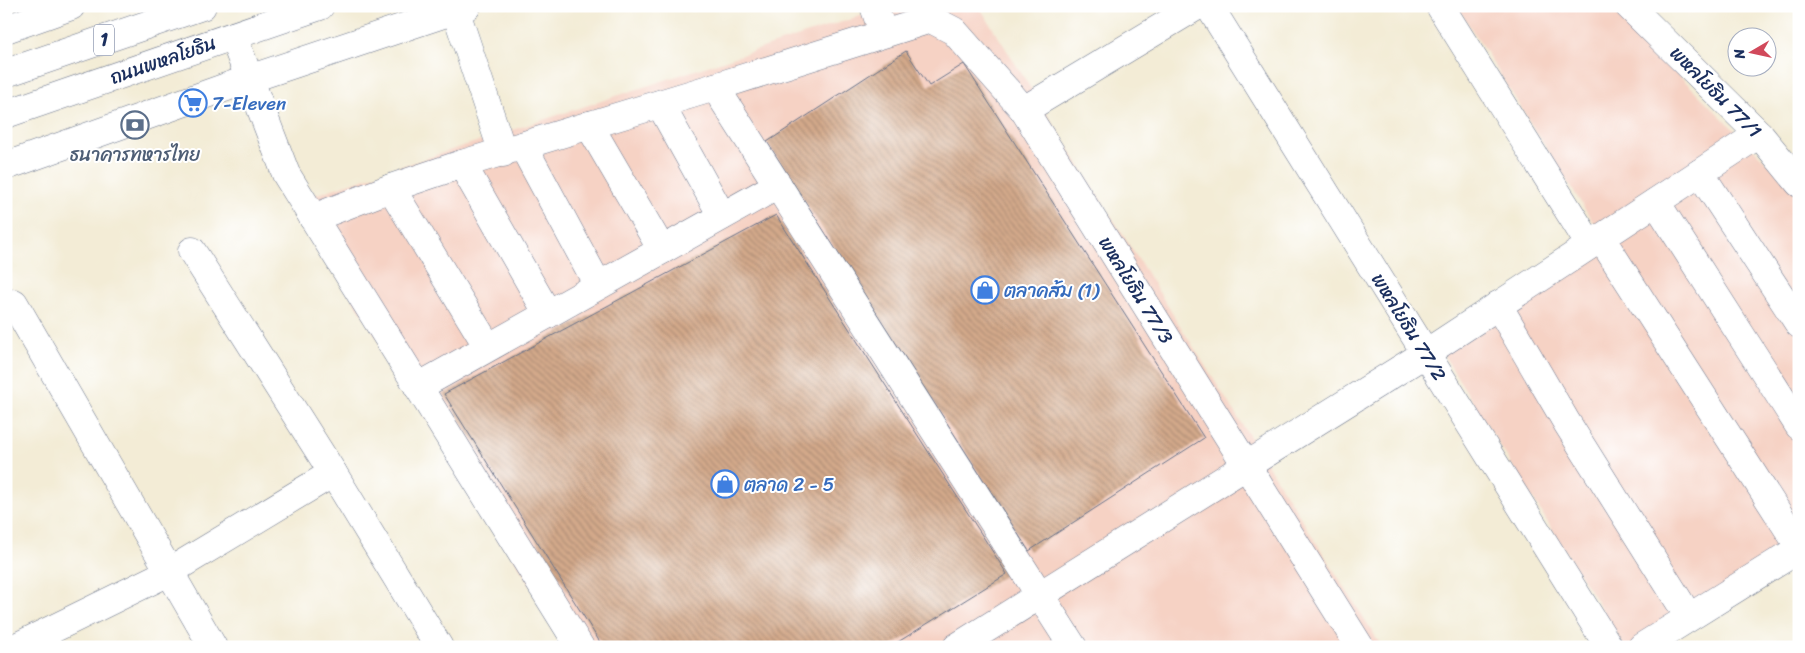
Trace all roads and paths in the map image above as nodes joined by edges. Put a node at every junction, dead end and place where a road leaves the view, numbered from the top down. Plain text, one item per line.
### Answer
1 (71, 6) edge
2 (202, 6) edge
3 (320, 6) edge
4 (874, 6) edge
5 (1197, 6) edge
6 (1209, 6) edge
7 (1440, 6) edge
8 (1629, 6) edge
9 (459, 8) edge
10 (6, 29) edge
11 (884, 33) junction
12 (233, 36) junction
13 (6, 73) edge
14 (249, 80) junction
15 (716, 87) junction
16 (660, 104) junction
17 (1024, 110) junction
18 (6, 114) edge
19 (589, 125) junction
20 (1759, 134) junction
21 (513, 149) junction
22 (462, 164) junction
23 (6, 166) edge
24 (1700, 173) junction
25 (1799, 183) edge
26 (778, 185) junction
27 (391, 188) junction
28 (1656, 202) junction
29 (722, 216) junction
30 (313, 218) junction
31 (1596, 242) junction
32 (662, 250) junction
33 (192, 252) dead end
34 (598, 286) junction
35 (14, 303) dead end
36 (1498, 305) junction
37 (548, 314) junction
38 (1799, 324) edge
39 (488, 347) junction
40 (1426, 353) junction
41 (418, 387) junction
42 (1799, 426) edge
43 (1246, 466) junction
44 (334, 473) junction
45 (1799, 547) edge
46 (169, 572) junction
47 (1040, 595) junction
48 (1689, 617) junction
49 (973, 642) edge
50 (16, 647) edge
51 (213, 647) edge
52 (439, 647) edge
53 (580, 647) edge
54 (1072, 647) edge
55 (1360, 647) edge
56 (1609, 647) edge
57 (1642, 647) edge

1 - 10 main road
2 - 13 main road, ถนนพหลโยธิน / 1
3 - 12 main road, ถนนพหลโยธิน / 1
4 - 11 main road
5 - 17 main road
6 - 40 main road, พหลโยธิน 77/2
7 - 31 main road
8 - 20 main road, พหลโยธิน 77/1
9 - 14 main road
9 - 21 main road
11 - 15 main road, พหลโยธิน 77/3
11 - 17 main road, พหลโยธิน 77/3
12 - 14 main road
12 - 18 main road, ถนนพหลโยธิน / 1
14 - 23 main road
14 - 30 main road
15 - 16 main road, พหลโยธิน 77/3
15 - 26 main road
16 - 19 main road, พหลโยธิน 77/3
16 - 29 main road
17 - 43 main road, พหลโยธิน 77/3
19 - 21 main road, พหลโยธิน 77/3
19 - 32 main road
20 - 24 main road
20 - 25 main road, พหลโยธิน 77/1
21 - 22 main road, พหลโยธิน 77/3
21 - 34 main road
22 - 27 main road, พหลโยธิน 77/3
22 - 37 main road
24 - 28 main road
24 - 38 main road
26 - 29 main road
26 - 47 main road
27 - 30 main road, พหลโยธิน 77/3
27 - 39 main road
28 - 31 main road
28 - 42 main road
29 - 32 main road
30 - 41 main road
31 - 36 main road
31 - 45 main road
32 - 34 main road
33 - 44 main road
34 - 37 main road
35 - 46 main road
36 - 40 main road
36 - 48 main road
37 - 39 main road
39 - 41 main road
40 - 43 main road
40 - 56 main road, พหลโยธิน 77/2
41 - 53 main road
43 - 47 main road
43 - 55 main road, พหลโยธิน 77/3
44 - 46 main road
44 - 52 main road
45 - 48 main road
46 - 50 main road
46 - 51 main road
47 - 49 main road
47 - 54 main road
48 - 57 main road

